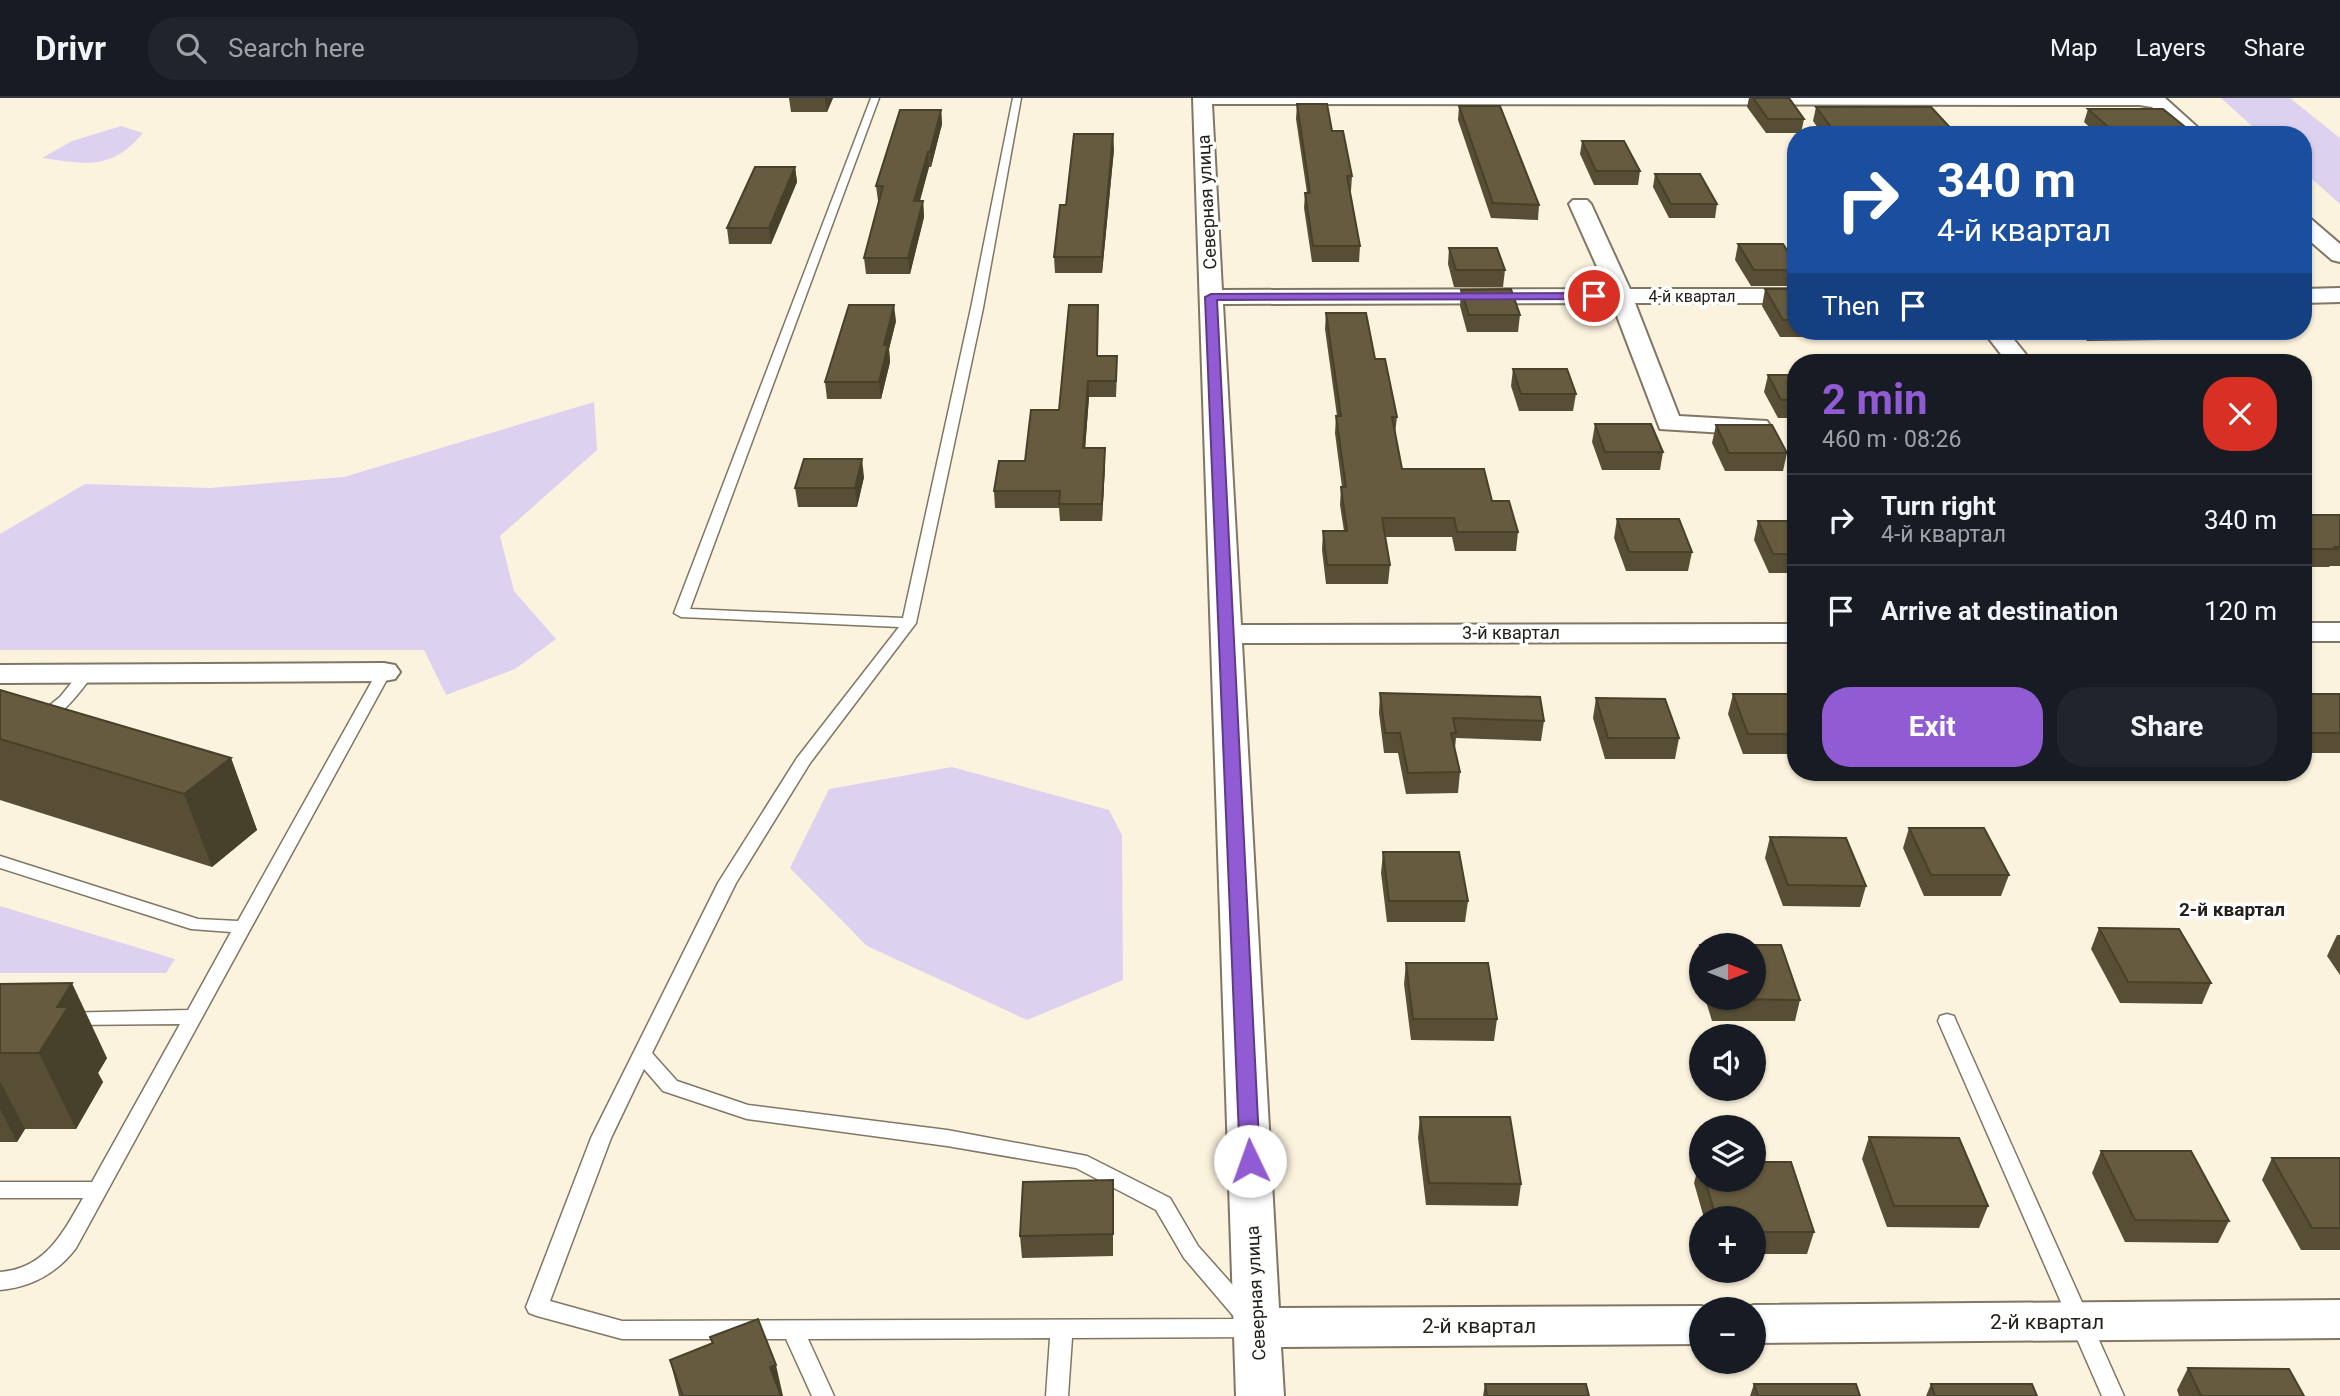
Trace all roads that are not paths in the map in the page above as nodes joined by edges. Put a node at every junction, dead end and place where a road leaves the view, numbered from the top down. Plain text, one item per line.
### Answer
1 (875, 98) edge
2 (1017, 98) edge
3 (1202, 98) edge
4 (2186, 126) edge
5 (1580, 204) dead end
6 (2312, 233) edge
7 (2340, 256) edge
8 (2340, 295) edge
9 (1621, 296) junction
10 (1787, 296) edge
11 (2312, 296) edge
12 (1211, 297) junction
13 (2003, 340) edge
14 (2014, 354) edge
15 (1758, 427) edge
16 (909, 623) junction
17 (2312, 632) edge
18 (2340, 632) edge
19 (1787, 633) edge
20 (1226, 634) junction
21 (384, 672) joint
22 (0, 674) edge
23 (86, 674) junction
24 (32, 726) edge
25 (0, 862) edge
26 (243, 926) junction
27 (193, 1017) junction
28 (53, 1018) edge
29 (1947, 1021) dead end
30 (642, 1054) junction
31 (0, 1190) edge
32 (98, 1190) junction
33 (0, 1281) edge
34 (2340, 1319) edge
35 (2080, 1322) junction
36 (1766, 1324) edge
37 (1689, 1325) edge
38 (1257, 1328) junction
39 (793, 1329) junction
40 (1061, 1329) junction
41 (823, 1396) edge
42 (1057, 1396) edge
43 (1260, 1396) edge
44 (2113, 1396) edge

1 - 16 lane
2 - 16 lane
3 - 4 street
3 - 12 street, Северная улица
5 - 9 street
6 - 7 street
8 - 11 street
9 - 10 street, 4-й квартал
9 - 12 street, 4-й квартал
9 - 15 street
12 - 20 street, Северная улица
13 - 14 street
16 - 30 lane
17 - 18 street
19 - 20 street, 3-й квартал
20 - 38 street, Северная улица
21 - 23 street
21 - 26 lane
22 - 23 street
23 - 24 lane
25 - 26 lane
26 - 27 lane
27 - 28 lane
27 - 32 lane
29 - 35 lane
30 - 38 lane
30 - 39 lane
31 - 32 lane
32 - 33 lane
34 - 35 street, 2-й квартал
35 - 36 street, 2-й квартал
35 - 44 lane
37 - 38 street, 2-й квартал
38 - 40 lane
38 - 43 street, Северная улица
39 - 40 lane
39 - 41 lane
40 - 42 lane

